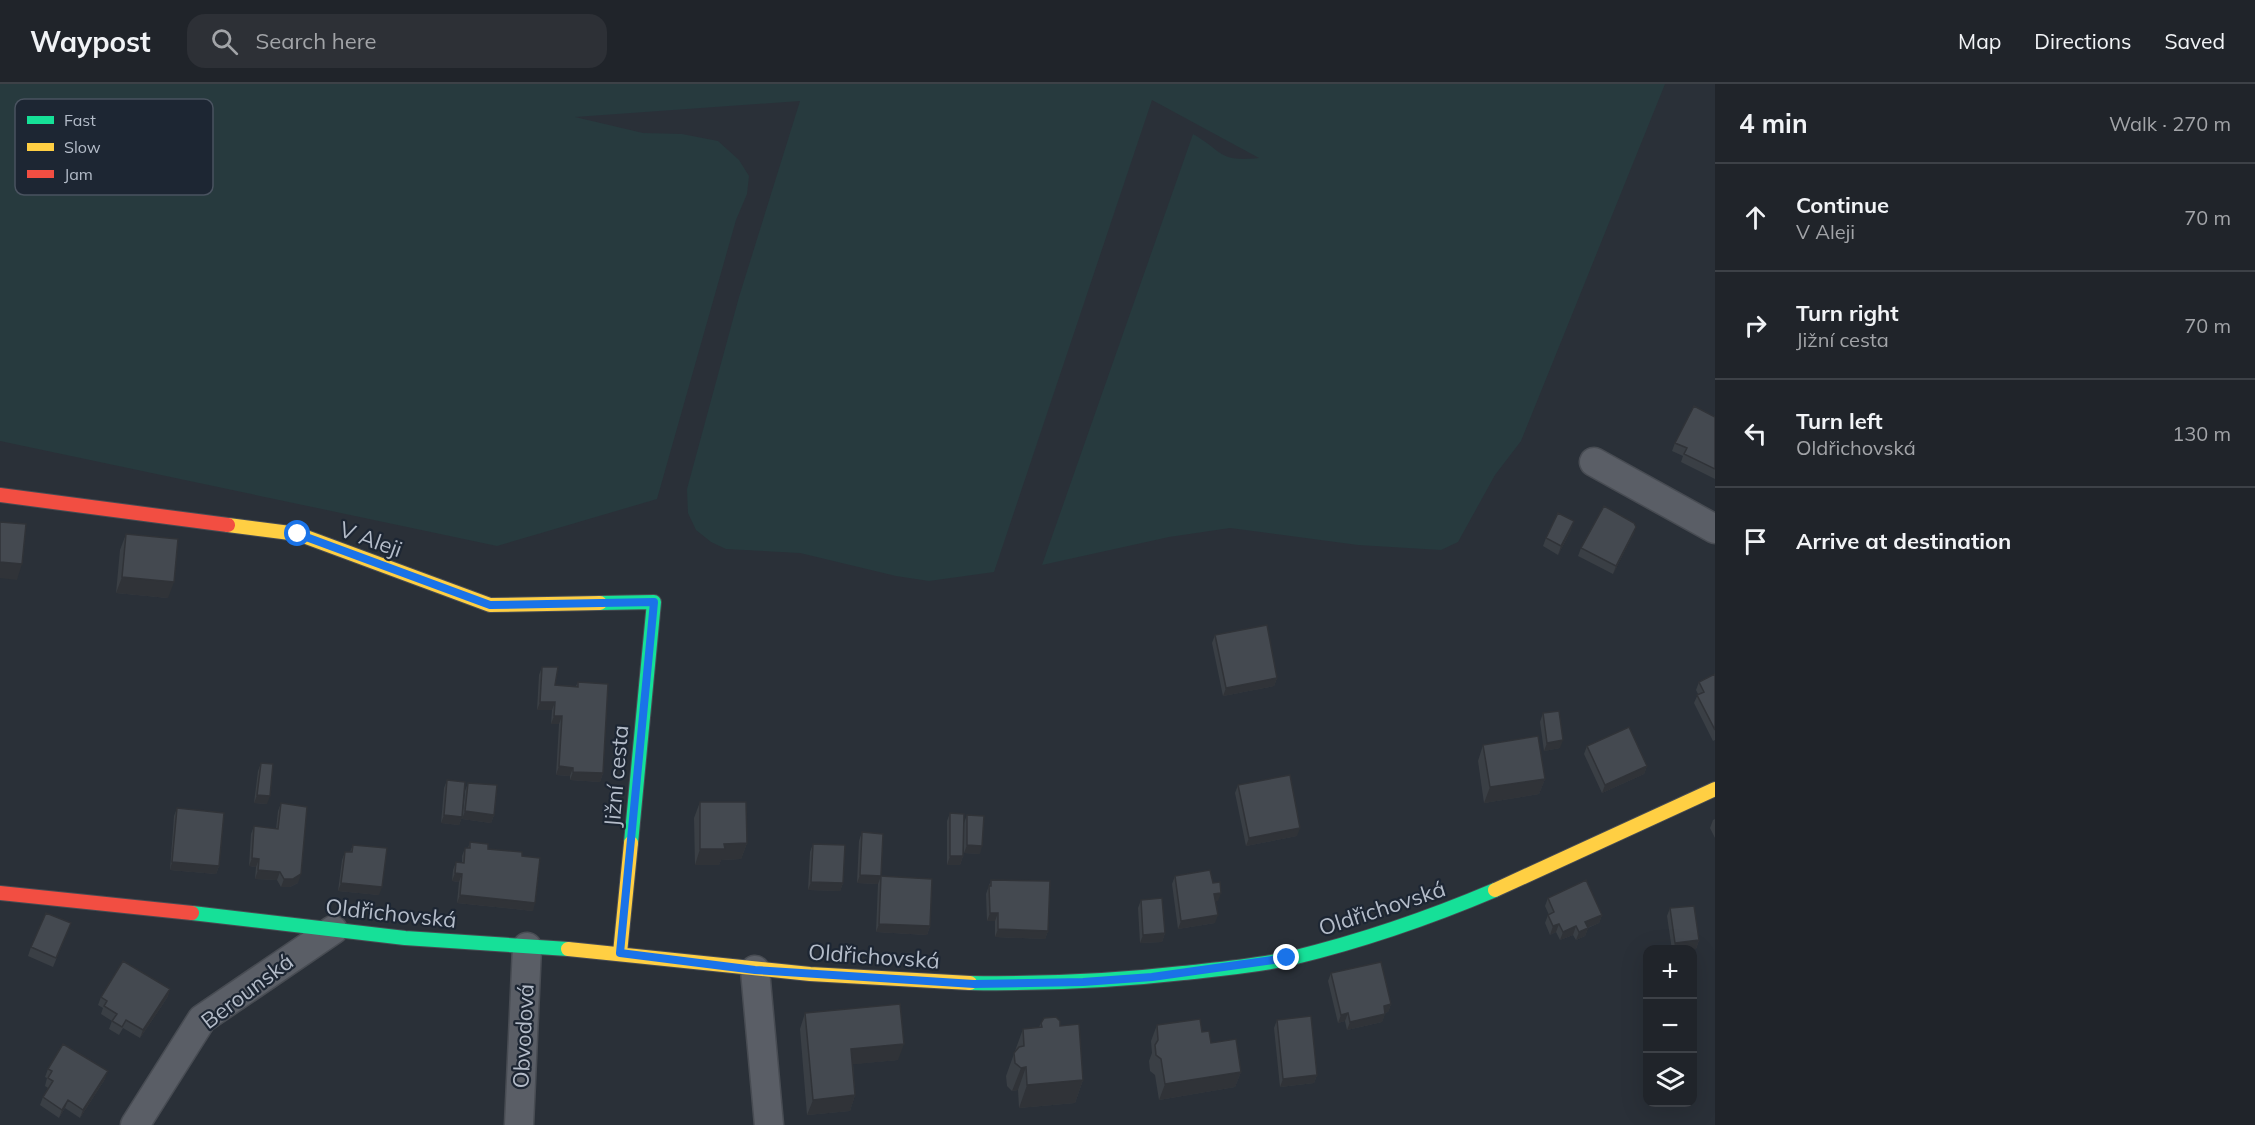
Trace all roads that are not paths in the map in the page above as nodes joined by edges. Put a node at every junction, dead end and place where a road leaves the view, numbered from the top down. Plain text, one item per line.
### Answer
1 (1594, 462) dead end
2 (0, 495) edge
3 (1715, 529) edge
4 (654, 602) joint
5 (1715, 789) edge
6 (0, 893) edge
7 (333, 930) junction
8 (527, 947) junction
9 (620, 953) junction
10 (755, 970) junction
11 (135, 1125) edge
12 (519, 1125) edge
13 (769, 1125) edge

1 - 3 street
2 - 4 street, V Aleji
4 - 9 street, Jižní cesta
5 - 10 street, Oldřichovská
6 - 7 street, Oldřichovská
7 - 8 street, Oldřichovská
7 - 11 street, Berounská
8 - 9 street, Oldřichovská
8 - 12 street, Obvodová
9 - 10 street, Oldřichovská
10 - 13 street

